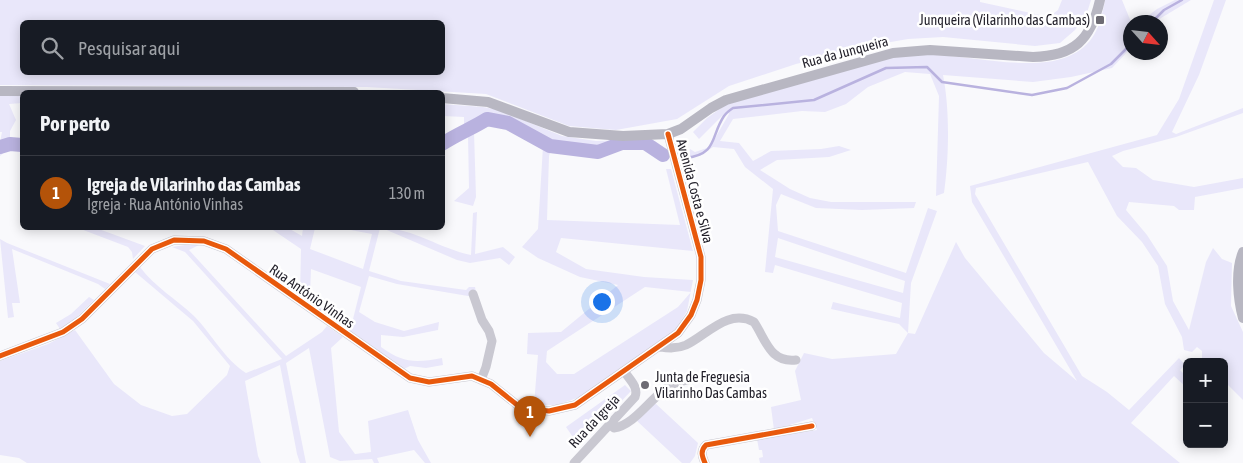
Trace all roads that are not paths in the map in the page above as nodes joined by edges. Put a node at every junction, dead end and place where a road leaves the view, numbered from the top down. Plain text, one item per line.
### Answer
1 (1100, 0) edge
2 (0, 91) edge
3 (20, 91) edge
4 (445, 98) edge
5 (668, 134) junction
6 (1243, 252) edge
7 (473, 294) dead end
8 (1243, 318) edge
9 (658, 347) junction
10 (0, 356) edge
11 (796, 360) dead end
12 (624, 371) junction
13 (705, 378) dead end
14 (481, 380) junction
15 (609, 424) junction
16 (812, 426) dead end
17 (574, 463) edge
18 (704, 463) edge

1 - 5 main road, Rua da Junqueira
2 - 3 main road
4 - 5 main road
5 - 9 street, Avenida Costa e Silva
6 - 8 main road
7 - 14 street
9 - 11 street
9 - 12 street, Avenida Costa e Silva
10 - 14 street, Rua António Vinhas
12 - 14 street, Rua António Vinhas
12 - 15 street, Rua da Igreja
13 - 15 street
15 - 17 street, Rua da Igreja
16 - 18 street

